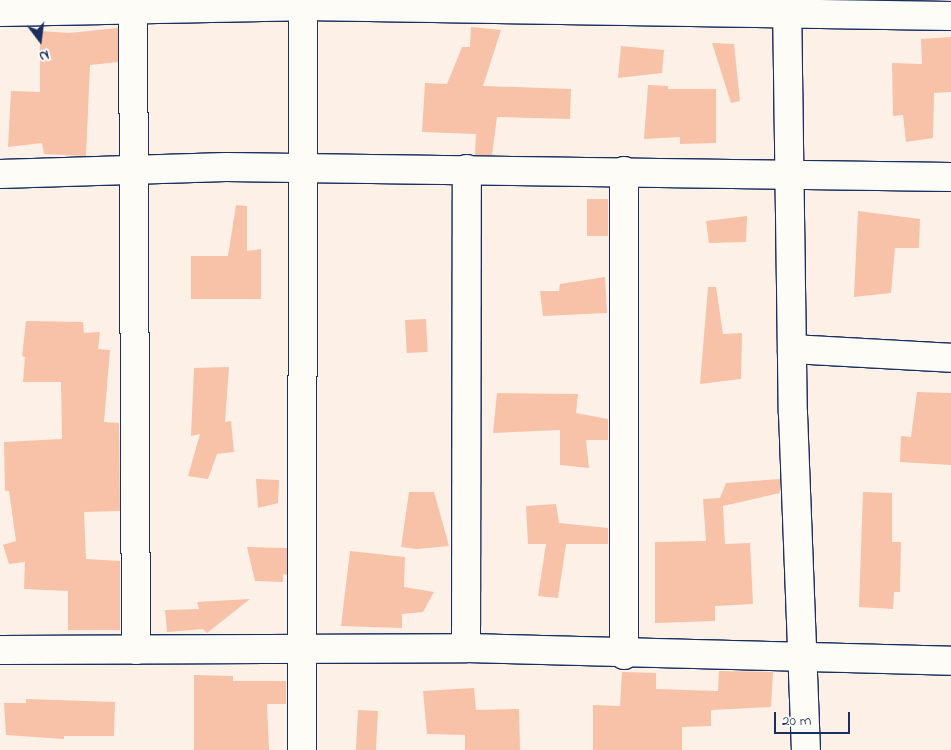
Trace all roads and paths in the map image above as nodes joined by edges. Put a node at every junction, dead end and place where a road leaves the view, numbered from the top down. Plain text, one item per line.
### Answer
1 (303, 3) edge
2 (133, 5) edge
3 (787, 6) edge
4 (0, 12) edge
5 (951, 16) edge
6 (301, 167) junction
7 (467, 169) junction
8 (132, 170) junction
9 (624, 171) junction
10 (0, 174) edge
11 (789, 175) junction
12 (951, 177) edge
13 (792, 348) junction
14 (951, 358) edge
15 (466, 648) junction
16 (0, 650) edge
17 (136, 650) junction
18 (304, 650) junction
19 (624, 655) junction
20 (804, 658) junction
21 (951, 661) edge
22 (302, 750) edge
23 (806, 750) edge

1 - 2 street
1 - 3 street
1 - 6 street
2 - 4 street
2 - 8 street
3 - 5 street
3 - 11 street
6 - 7 street
6 - 8 street
6 - 18 street
7 - 9 street
7 - 15 street
8 - 10 street
8 - 17 street
9 - 11 street
9 - 19 street
11 - 12 street
11 - 13 street
13 - 14 street
13 - 20 street
15 - 18 street
15 - 19 street
16 - 17 street
17 - 18 street
18 - 22 street
19 - 20 street
20 - 21 street
20 - 23 street

